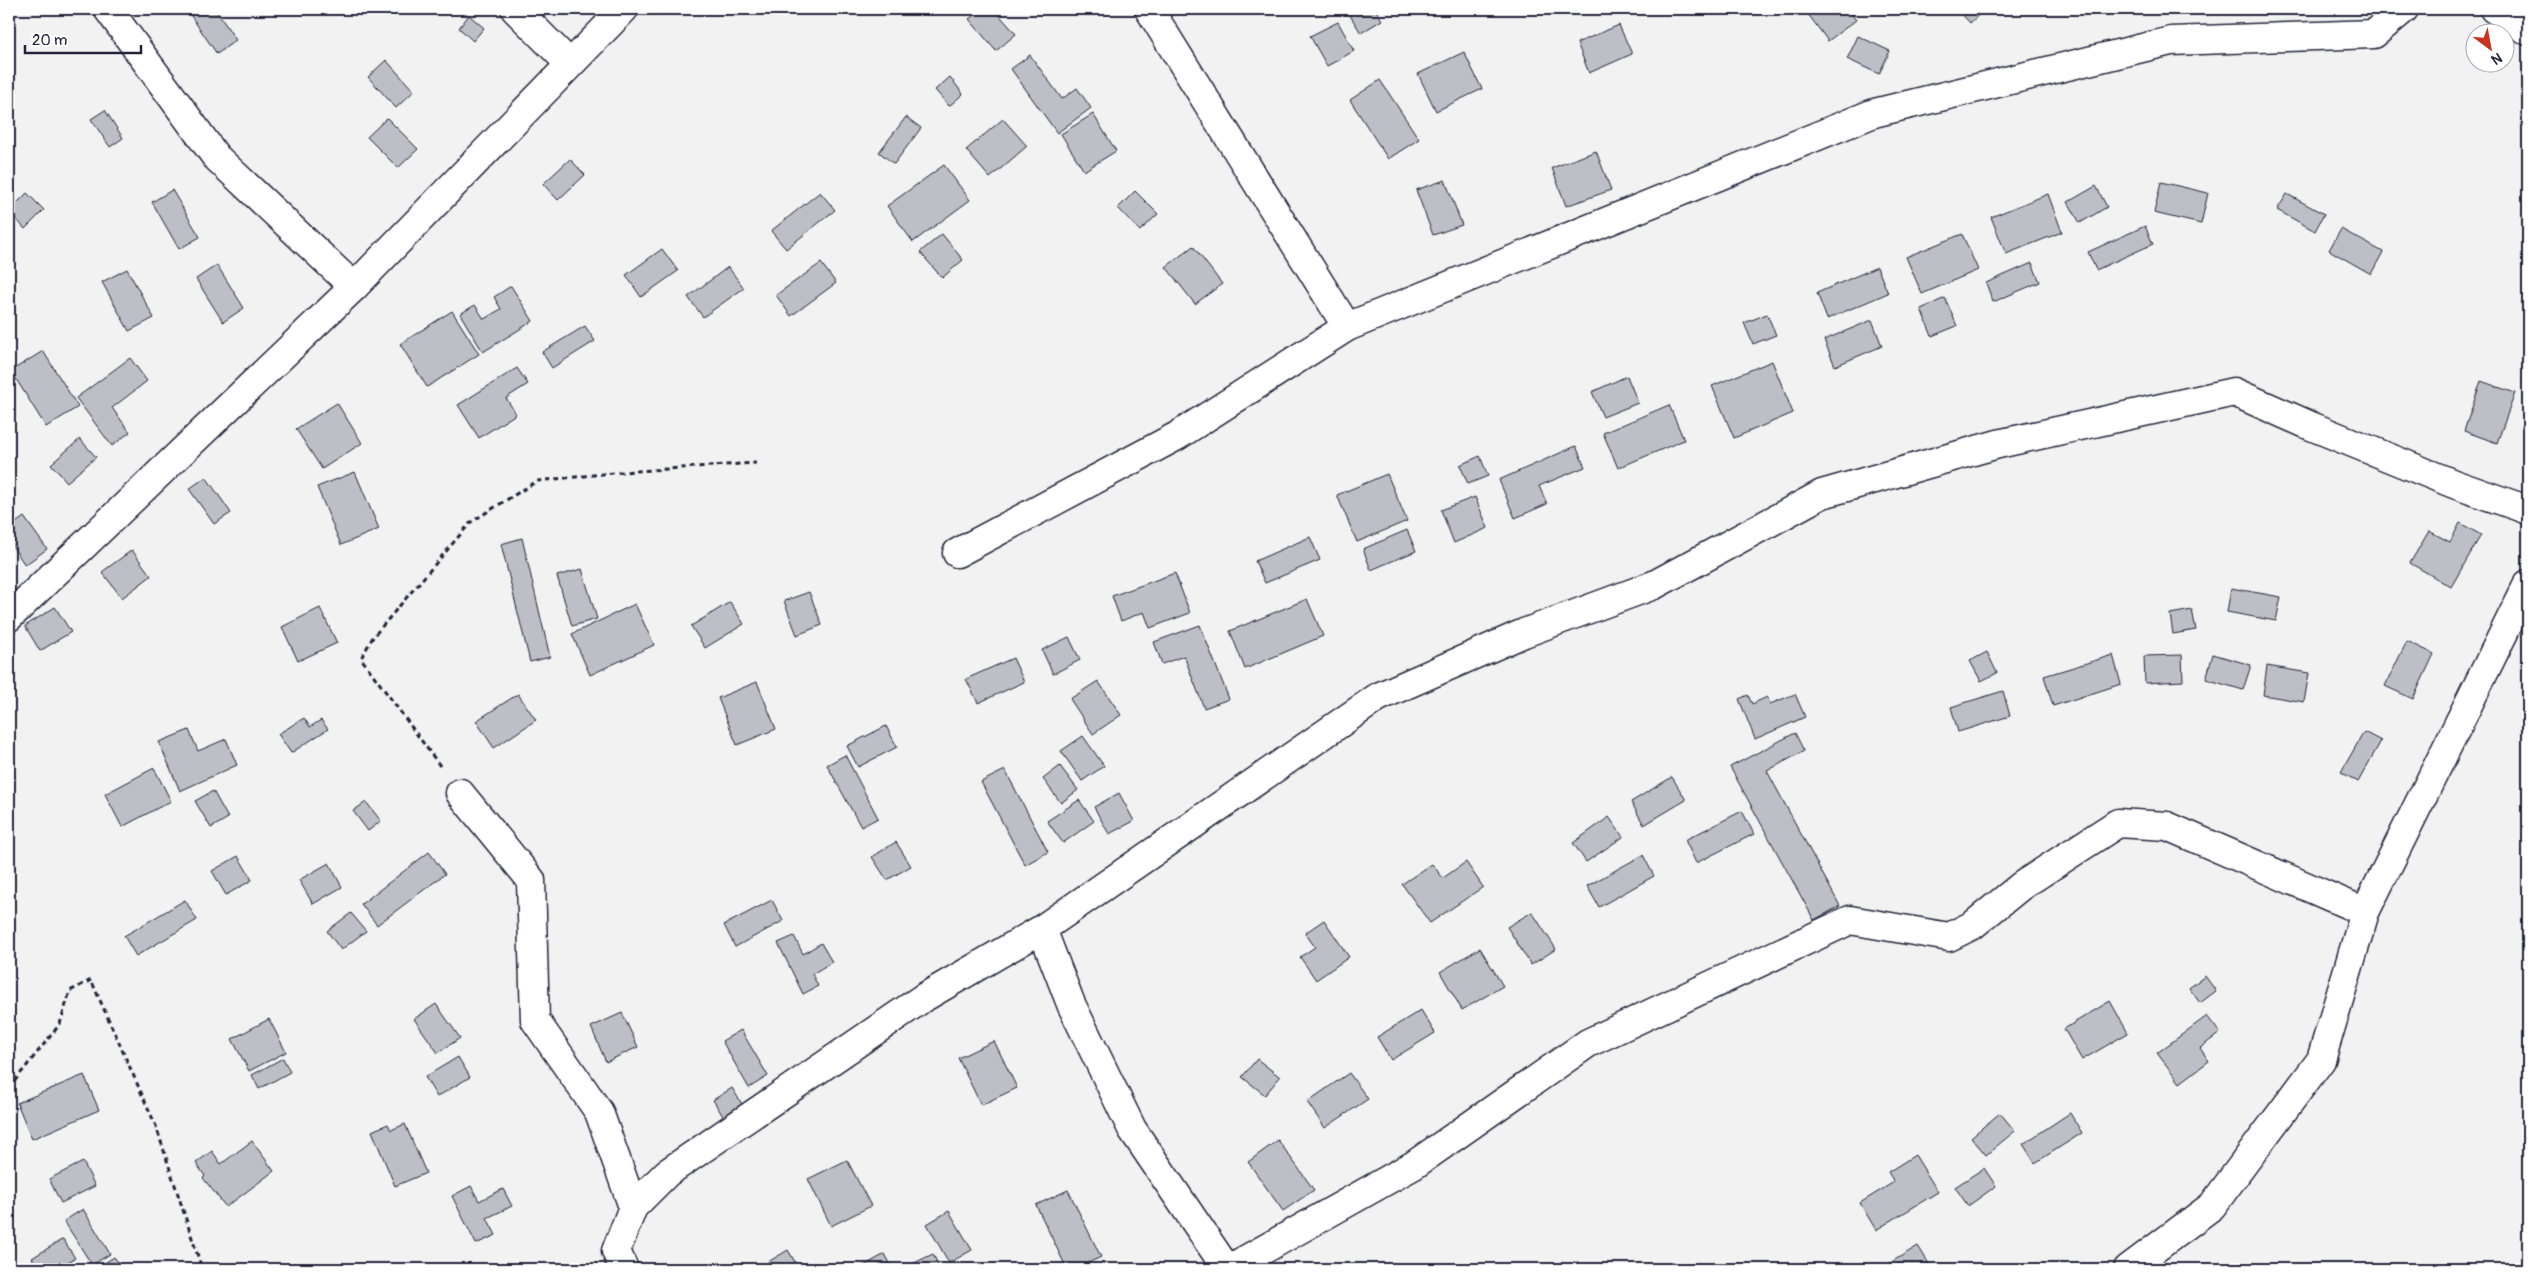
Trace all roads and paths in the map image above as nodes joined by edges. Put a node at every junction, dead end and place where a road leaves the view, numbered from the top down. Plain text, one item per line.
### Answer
1 (108, 9) edge
2 (515, 9) edge
3 (624, 9) edge
4 (1149, 9) edge
5 (2404, 9) edge
6 (2494, 9) edge
7 (2528, 31) edge
8 (569, 63) junction
9 (354, 287) junction
10 (1347, 327) junction
11 (756, 463) dead end
12 (2528, 510) edge
13 (957, 553) dead end
14 (2528, 584) edge
15 (9, 617) edge
16 (460, 794) joint
17 (2364, 912) junction
18 (1042, 929) junction
19 (9, 1088) edge
20 (633, 1207) junction
21 (202, 1269) edge
22 (624, 1269) edge
23 (1228, 1269) edge
24 (2128, 1269) edge

1 - 9 street
2 - 8 street
3 - 8 street
4 - 10 street
5 - 10 street
6 - 7 street
8 - 9 street
9 - 15 street
10 - 13 street
11 - 16 path
12 - 18 street
14 - 17 street
16 - 20 street
17 - 23 street
17 - 24 street
18 - 20 street
18 - 23 street
19 - 21 path
20 - 22 street

